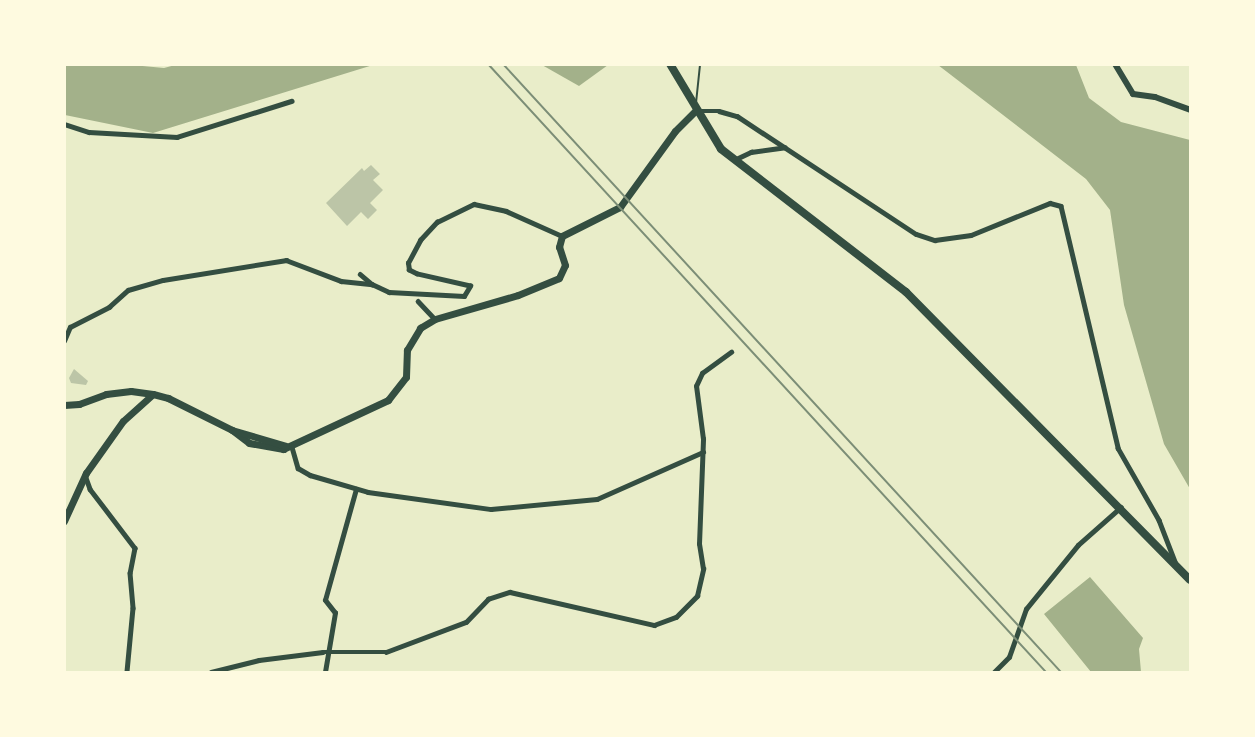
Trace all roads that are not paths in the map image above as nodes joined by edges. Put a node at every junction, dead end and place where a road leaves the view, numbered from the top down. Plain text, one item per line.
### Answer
1 (670, 64) edge
2 (700, 64) edge
3 (1115, 64) edge
4 (291, 101) dead end
5 (1191, 110) edge
6 (695, 111) junction
7 (64, 124) edge
8 (785, 147) junction
9 (734, 160) junction
10 (562, 236) junction
11 (360, 273) dead end
12 (372, 284) junction
13 (418, 301) dead end
14 (435, 319) junction
15 (64, 341) edge
16 (731, 352) dead end
17 (153, 394) junction
18 (64, 405) edge
19 (292, 447) junction
20 (703, 452) junction
21 (85, 475) junction
22 (356, 489) junction
23 (1121, 507) junction
24 (64, 521) edge
25 (1178, 567) junction
26 (1191, 580) edge
27 (327, 652) junction
28 (127, 672) edge
29 (211, 672) edge
30 (325, 672) edge
31 (994, 672) edge

1 - 6 main road
2 - 6 lane
3 - 5 street
4 - 7 street
6 - 8 street
6 - 9 main road
6 - 10 main road
8 - 9 street
8 - 25 street
9 - 23 main road
10 - 12 street
10 - 14 main road
11 - 12 street
12 - 15 street
13 - 14 street
14 - 19 main road
16 - 20 street
17 - 18 main road
17 - 19 main road
17 - 21 main road
19 - 22 street
20 - 22 street
20 - 27 street
21 - 24 main road
21 - 28 street
22 - 27 street
23 - 25 main road
23 - 31 street
25 - 26 main road
27 - 29 street
27 - 30 street

